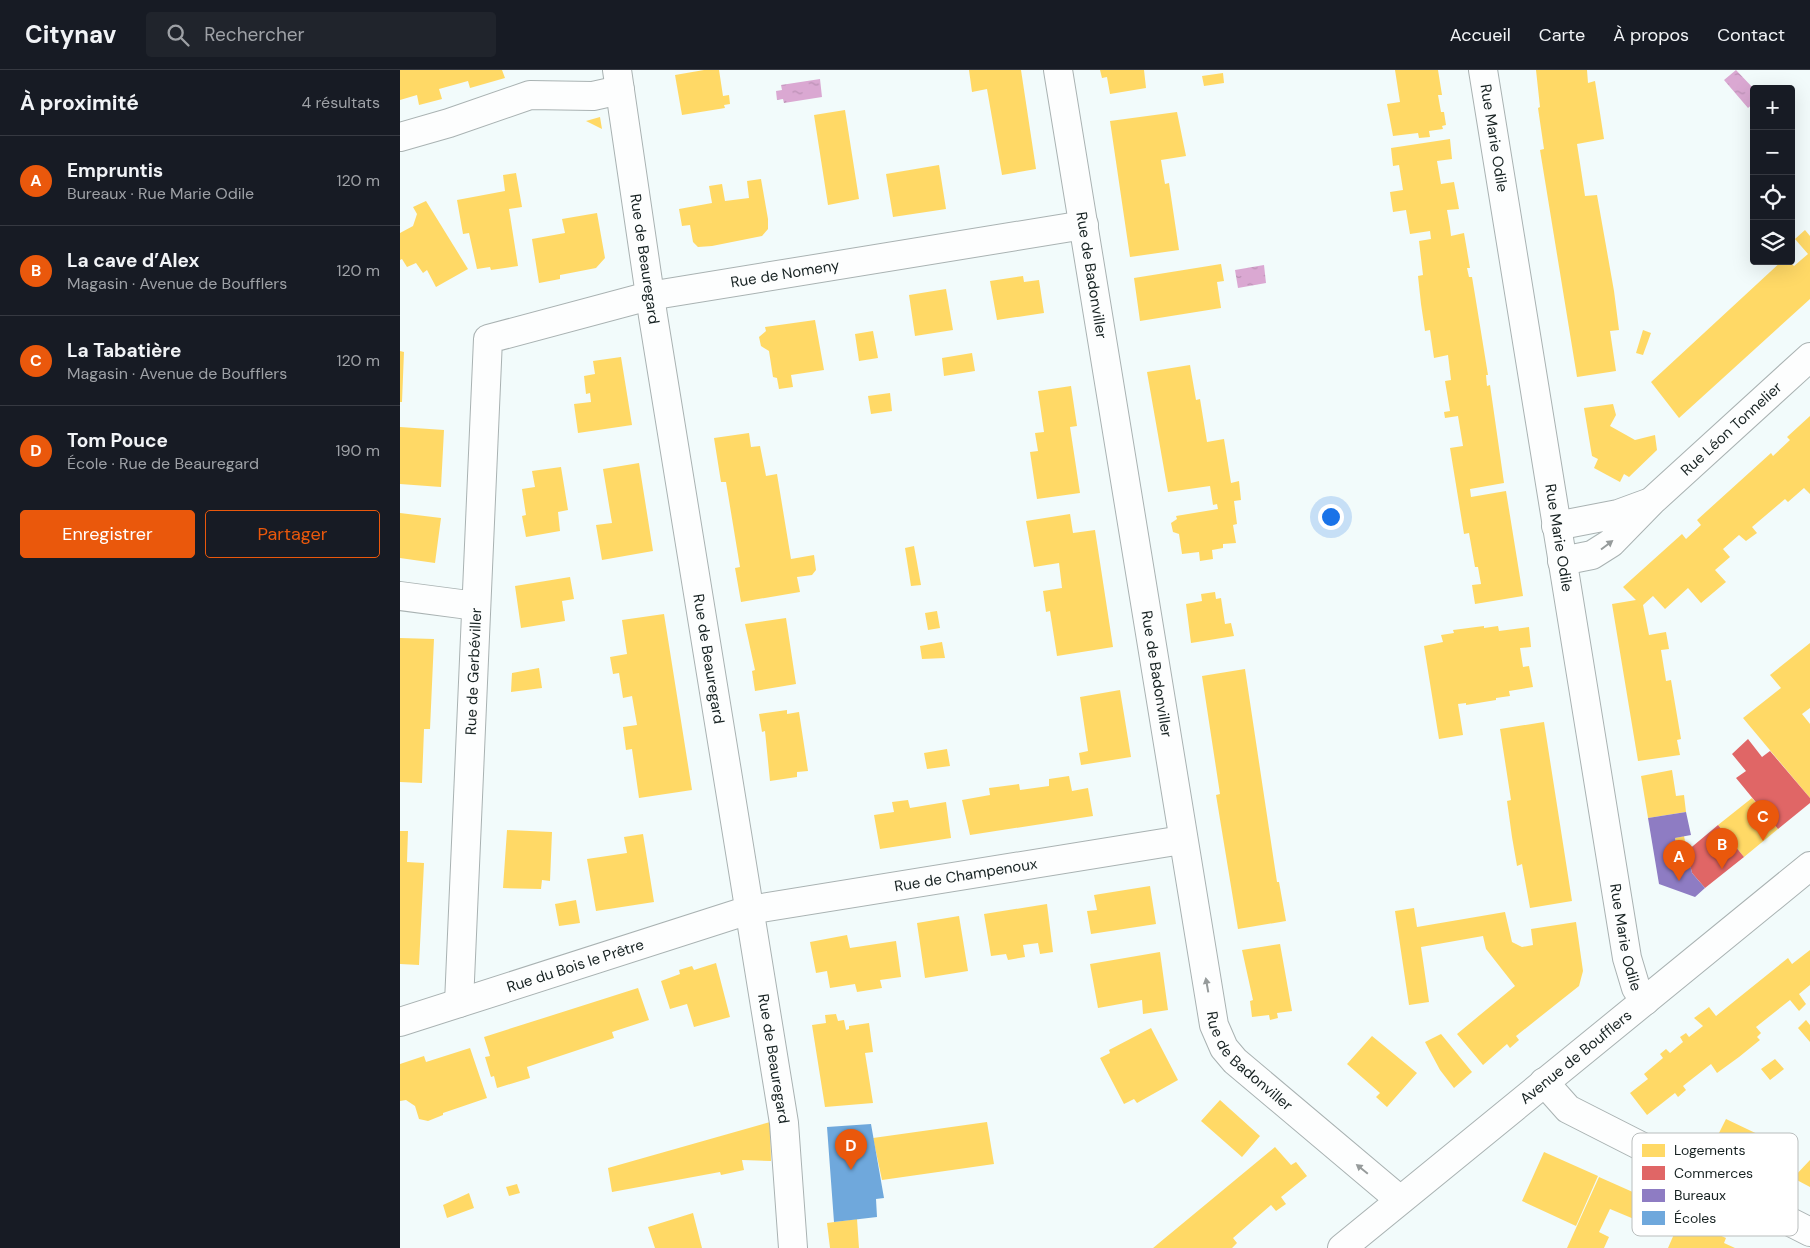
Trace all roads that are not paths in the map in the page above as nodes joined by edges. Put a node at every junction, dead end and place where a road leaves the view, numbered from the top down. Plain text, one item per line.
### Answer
1 (1058, 70) edge
2 (1482, 70) edge
3 (619, 80) edge
4 (400, 137) edge
5 (1084, 225) junction
6 (649, 296) junction
7 (488, 338) joint
8 (1810, 357) edge
9 (1652, 501) junction
10 (1556, 526) junction
11 (1562, 561) junction
12 (400, 596) edge
13 (476, 606) junction
14 (1182, 840) junction
15 (1807, 874) edge
16 (749, 910) junction
17 (1645, 1001) junction
18 (459, 1003) junction
19 (400, 1022) edge
20 (1544, 1082) junction
21 (1632, 1142) edge
22 (1400, 1200) junction
23 (1798, 1226) edge
24 (1810, 1232) edge
25 (793, 1248) edge
26 (1342, 1248) edge

1 - 5 street, Rue de Badonviller
2 - 10 street, Rue Marie Odile
3 - 4 street
3 - 6 street, Rue de Beauregard
5 - 6 street, Rue de Nomeny
5 - 14 street, Rue de Badonviller
6 - 7 street, Rue de Nomeny
6 - 16 street, Rue de Beauregard
7 - 13 street, Rue de Gerbéviller
8 - 9 street, Rue Léon Tonnelier
9 - 10 street, Rue Léon Tonnelier
11 -> 9 street, Rue Léon Tonnelier
10 - 11 street, Rue Marie Odile
11 - 17 street, Rue Marie Odile
12 - 13 street
13 - 18 street, Rue de Gerbéviller
14 - 16 street, Rue de Champenoux
22 -> 14 street, Rue de Badonviller
15 - 17 street, Avenue de Boufflers
16 - 18 street, Rue du Bois le Prêtre
16 - 25 street, Rue de Beauregard
17 - 20 street, Avenue de Boufflers
18 - 19 street, Rue du Bois le Prêtre
20 - 21 street
20 - 22 street, Avenue de Boufflers
22 - 26 street, Avenue de Boufflers
23 - 24 street

